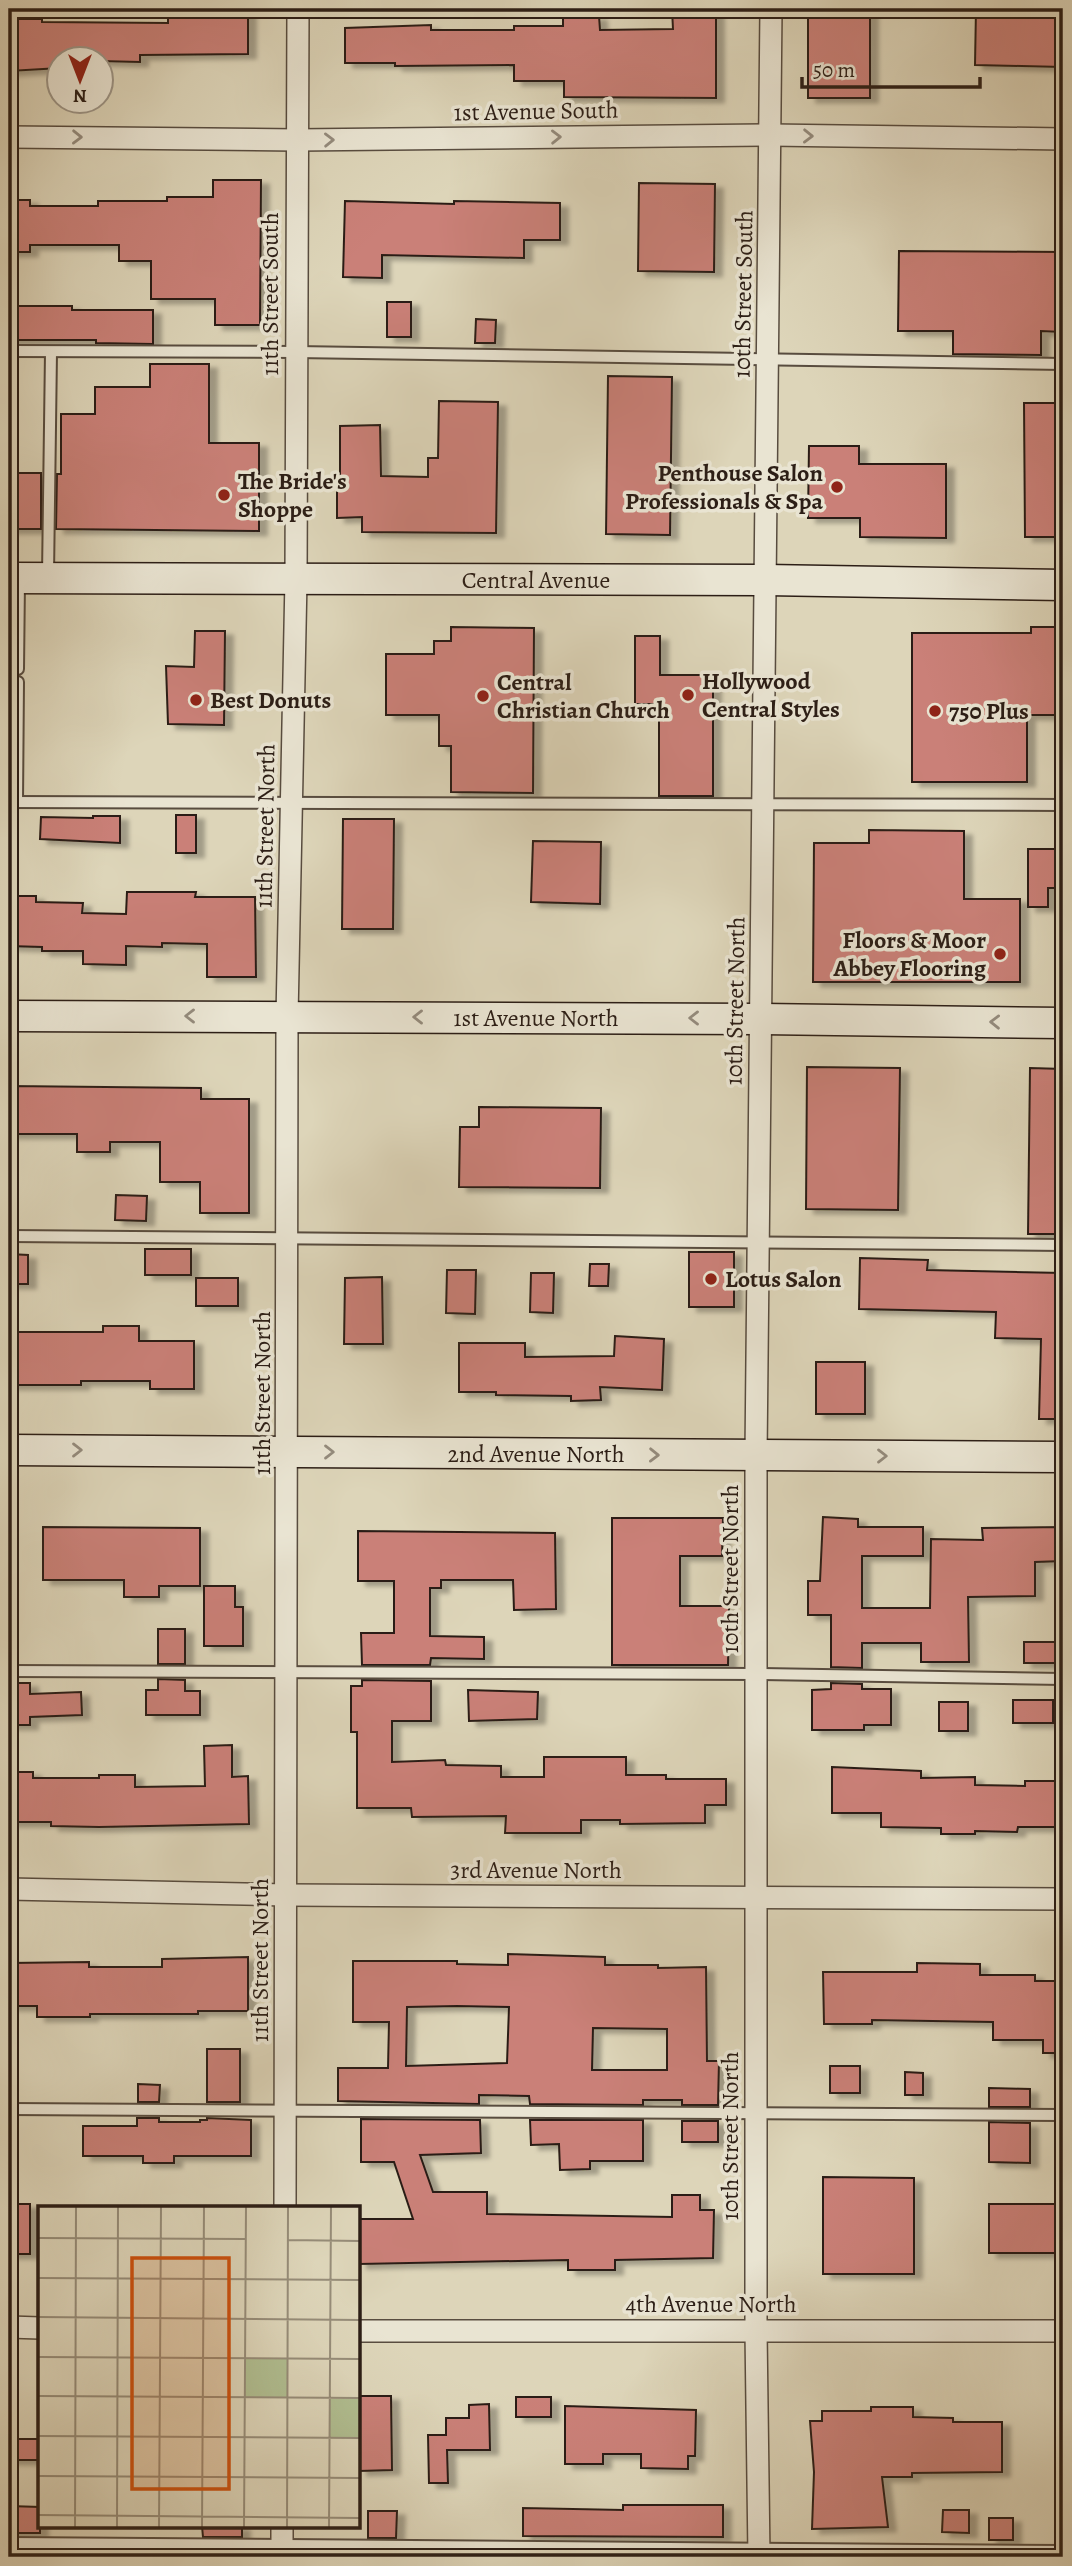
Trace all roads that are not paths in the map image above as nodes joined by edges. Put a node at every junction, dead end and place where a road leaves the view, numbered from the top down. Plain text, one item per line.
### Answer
1 (298, 9) edge
2 (771, 9) edge
3 (771, 135) junction
4 (9, 137) edge
5 (1063, 139) edge
6 (297, 140) junction
7 (9, 351) edge
8 (51, 352) junction
9 (296, 352) junction
10 (769, 360) junction
11 (1063, 364) edge
12 (25, 578) edge
13 (296, 579) junction
14 (766, 580) junction
15 (1063, 585) edge
16 (18, 669) dead end
17 (18, 682) dead end
18 (13, 802) edge
19 (292, 804) junction
20 (763, 806) junction
21 (1063, 806) edge
22 (9, 1016) edge
23 (287, 1017) junction
24 (761, 1018) junction
25 (1063, 1023) edge
26 (9, 1236) edge
27 (288, 1240) junction
28 (758, 1242) junction
29 (1063, 1245) edge
30 (9, 1450) edge
31 (288, 1452) junction
32 (757, 1455) junction
33 (1063, 1457) edge
34 (9, 1671) edge
35 (287, 1671) junction
36 (757, 1674) junction
37 (1063, 1679) edge
38 (9, 1889) edge
39 (286, 1895) junction
40 (758, 1898) junction
41 (1063, 1899) edge
42 (9, 2109) edge
43 (286, 2110) junction
44 (757, 2113) junction
45 (1063, 2115) edge
46 (285, 2206) edge
47 (9, 2327) edge
48 (38, 2328) edge
49 (360, 2331) edge
50 (756, 2331) junction
51 (1063, 2331) edge
52 (282, 2542) edge
53 (9, 2543) edge
54 (1063, 2551) edge
55 (759, 2554) edge

1 - 6 street, 11th Street South
2 - 3 street, 10th Street South
3 -> 5 street, 1st Avenue South
6 -> 3 street, 1st Avenue South
3 - 10 street, 10th Street South
4 -> 6 street, 1st Avenue South
6 - 9 street, 11th Street South
7 - 8 lane
8 - 9 lane
8 - 12 lane
9 - 10 lane
9 - 13 street, 11th Street South
10 - 11 lane
10 - 14 street, 10th Street South
12 - 13 main road, Central Avenue
12 - 16 lane
13 - 14 main road, Central Avenue
13 - 19 street, 11th Street North
14 - 15 main road, Central Avenue
14 - 20 street, 10th Street North
17 - 18 lane
18 - 19 lane
19 - 20 lane
19 - 23 street, 11th Street North
20 - 21 lane
20 - 24 street, 10th Street North
23 -> 22 main road, 1st Avenue North
24 -> 23 main road, 1st Avenue North
23 - 27 street, 11th Street North
25 -> 24 main road, 1st Avenue North
24 - 28 street, 10th Street North
26 - 27 lane
27 - 28 lane
27 - 31 street, 11th Street North
28 - 29 lane
28 - 32 street, 10th Street North
30 -> 31 main road, 2nd Avenue North
31 -> 32 main road, 2nd Avenue North
31 - 35 street, 11th Street North
32 -> 33 main road, 2nd Avenue North
32 - 36 street, 10th Street North
34 - 35 lane
35 - 36 lane
35 - 39 street, 11th Street North
36 - 37 lane
36 - 40 street, 10th Street North
38 - 39 street, 3rd Avenue North
39 - 40 street, 3rd Avenue North
39 - 43 street, 11th Street North
40 - 41 street, 3rd Avenue North
40 - 44 street, 10th Street North
42 - 43 lane
43 - 44 lane
43 - 46 street, 11th Street North
44 - 45 lane
44 - 50 street, 10th Street North
47 - 48 street
49 - 50 street, 4th Avenue North
50 - 51 street, 4th Avenue North
50 - 55 street, 10th Street North
52 - 53 lane
52 - 55 lane
54 - 55 lane

